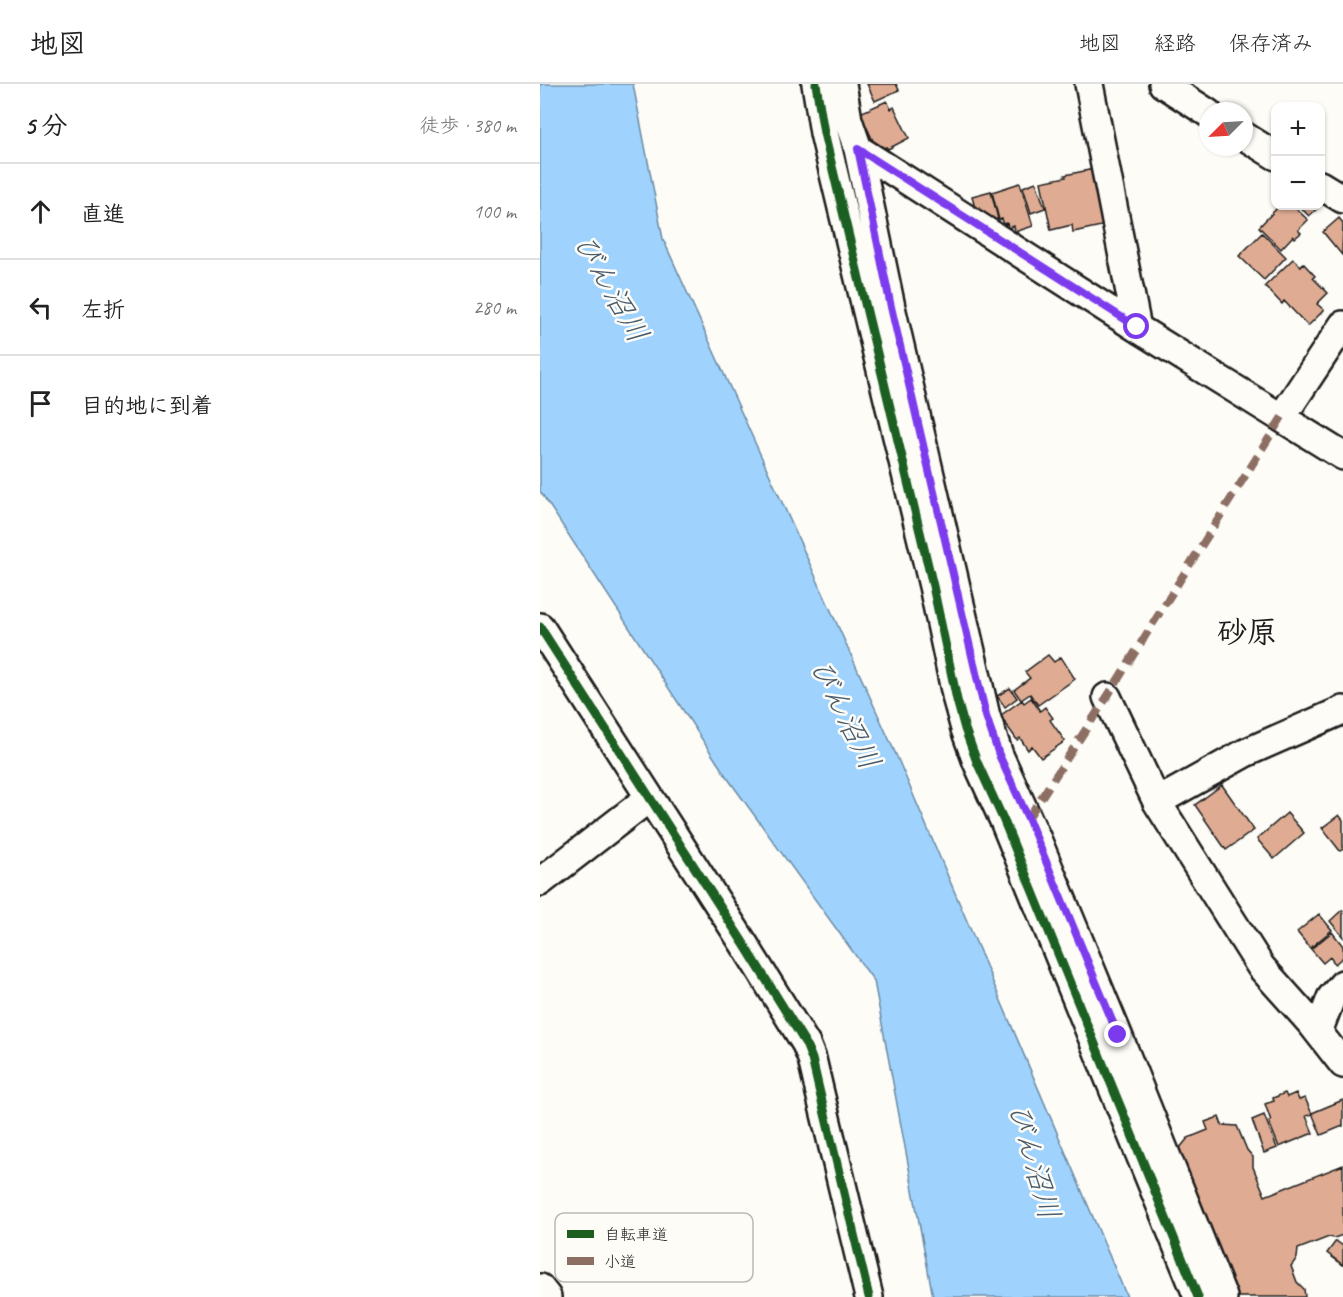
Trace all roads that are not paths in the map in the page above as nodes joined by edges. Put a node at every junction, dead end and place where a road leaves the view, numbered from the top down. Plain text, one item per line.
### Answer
1 (816, 84) edge
2 (842, 84) edge
3 (1089, 84) edge
4 (1163, 84) edge
5 (1199, 107) edge
6 (1253, 142) edge
7 (858, 149) junction
8 (1271, 153) edge
9 (1325, 188) edge
10 (1343, 199) edge
11 (1343, 325) edge
12 (1137, 327) junction
13 (1282, 417) junction
14 (1343, 456) edge
15 (540, 627) edge
16 (1107, 697) dead end
17 (1343, 710) edge
18 (650, 798) junction
19 (1157, 802) junction
20 (540, 882) edge
21 (1343, 984) edge
22 (1318, 1032) junction
23 (1343, 1064) edge
24 (540, 1288) edge
25 (547, 1297) edge
26 (869, 1297) edge
27 (1198, 1297) edge
28 (1223, 1297) edge

1 - 27 street
2 - 7 street
3 - 12 street
4 - 5 street
6 - 8 street
7 - 12 street
7 - 28 street
9 - 10 street
11 - 13 street
12 - 13 street
13 - 14 street
15 - 18 street
16 - 19 street
17 - 19 street
18 - 20 street
18 - 26 street
19 - 22 street
21 - 22 street
22 - 23 street
24 - 25 street

